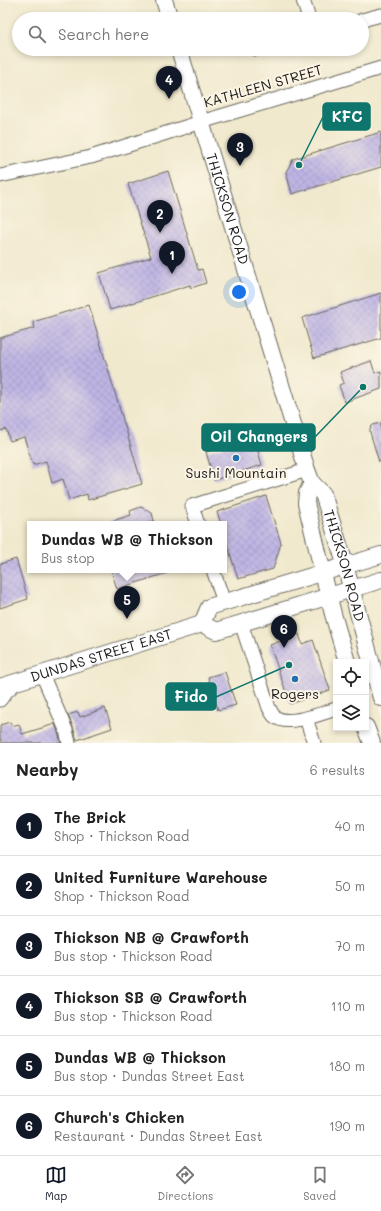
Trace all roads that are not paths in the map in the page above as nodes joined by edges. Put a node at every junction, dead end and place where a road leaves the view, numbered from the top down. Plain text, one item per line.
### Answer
1 (164, 0) edge
2 (303, 0) edge
3 (168, 12) edge
4 (307, 12) edge
5 (381, 15) edge
6 (369, 18) edge
7 (181, 56) edge
8 (381, 68) edge
9 (201, 122) junction
10 (0, 176) edge
11 (309, 477) junction
12 (197, 521) edge
13 (381, 555) edge
14 (345, 566) junction
15 (214, 573) edge
16 (323, 573) junction
17 (381, 580) edge
18 (351, 589) junction
19 (329, 596) junction
20 (224, 602) junction
21 (241, 623) junction
22 (202, 624) junction
23 (346, 659) edge
24 (42, 674) junction
25 (18, 681) junction
26 (0, 687) edge
27 (381, 696) edge
28 (0, 700) edge
29 (333, 710) edge
30 (306, 718) junction
31 (368, 731) edge
32 (69, 743) edge
33 (314, 743) edge
34 (372, 743) edge

1 - 3 main road
2 - 4 street
5 - 6 street
7 - 9 main road, THICKSON ROAD
8 - 9 street, KATHLEEN STREET
9 - 10 street, KATHLEEN STREET
9 - 11 main road, THICKSON ROAD
11 - 12 street
11 - 14 main road, THICKSON ROAD
11 - 16 main road, THICKSON ROAD
13 - 14 main road
14 - 16 main road
14 - 18 main road, THICKSON ROAD
15 - 20 street
16 - 19 main road, THICKSON ROAD
16 - 20 main road
17 - 18 main road
18 - 19 main road
18 - 27 main road, THICKSON ROAD
19 - 21 main road
19 - 23 main road, THICKSON ROAD
20 - 22 main road
21 - 22 main road
21 - 30 street
22 - 24 main road, DUNDAS STREET EAST
24 - 25 main road, DUNDAS STREET EAST
24 - 32 street
25 - 26 main road, DUNDAS STREET EAST
25 - 28 street
29 - 30 street
30 - 33 street
31 - 34 main road

